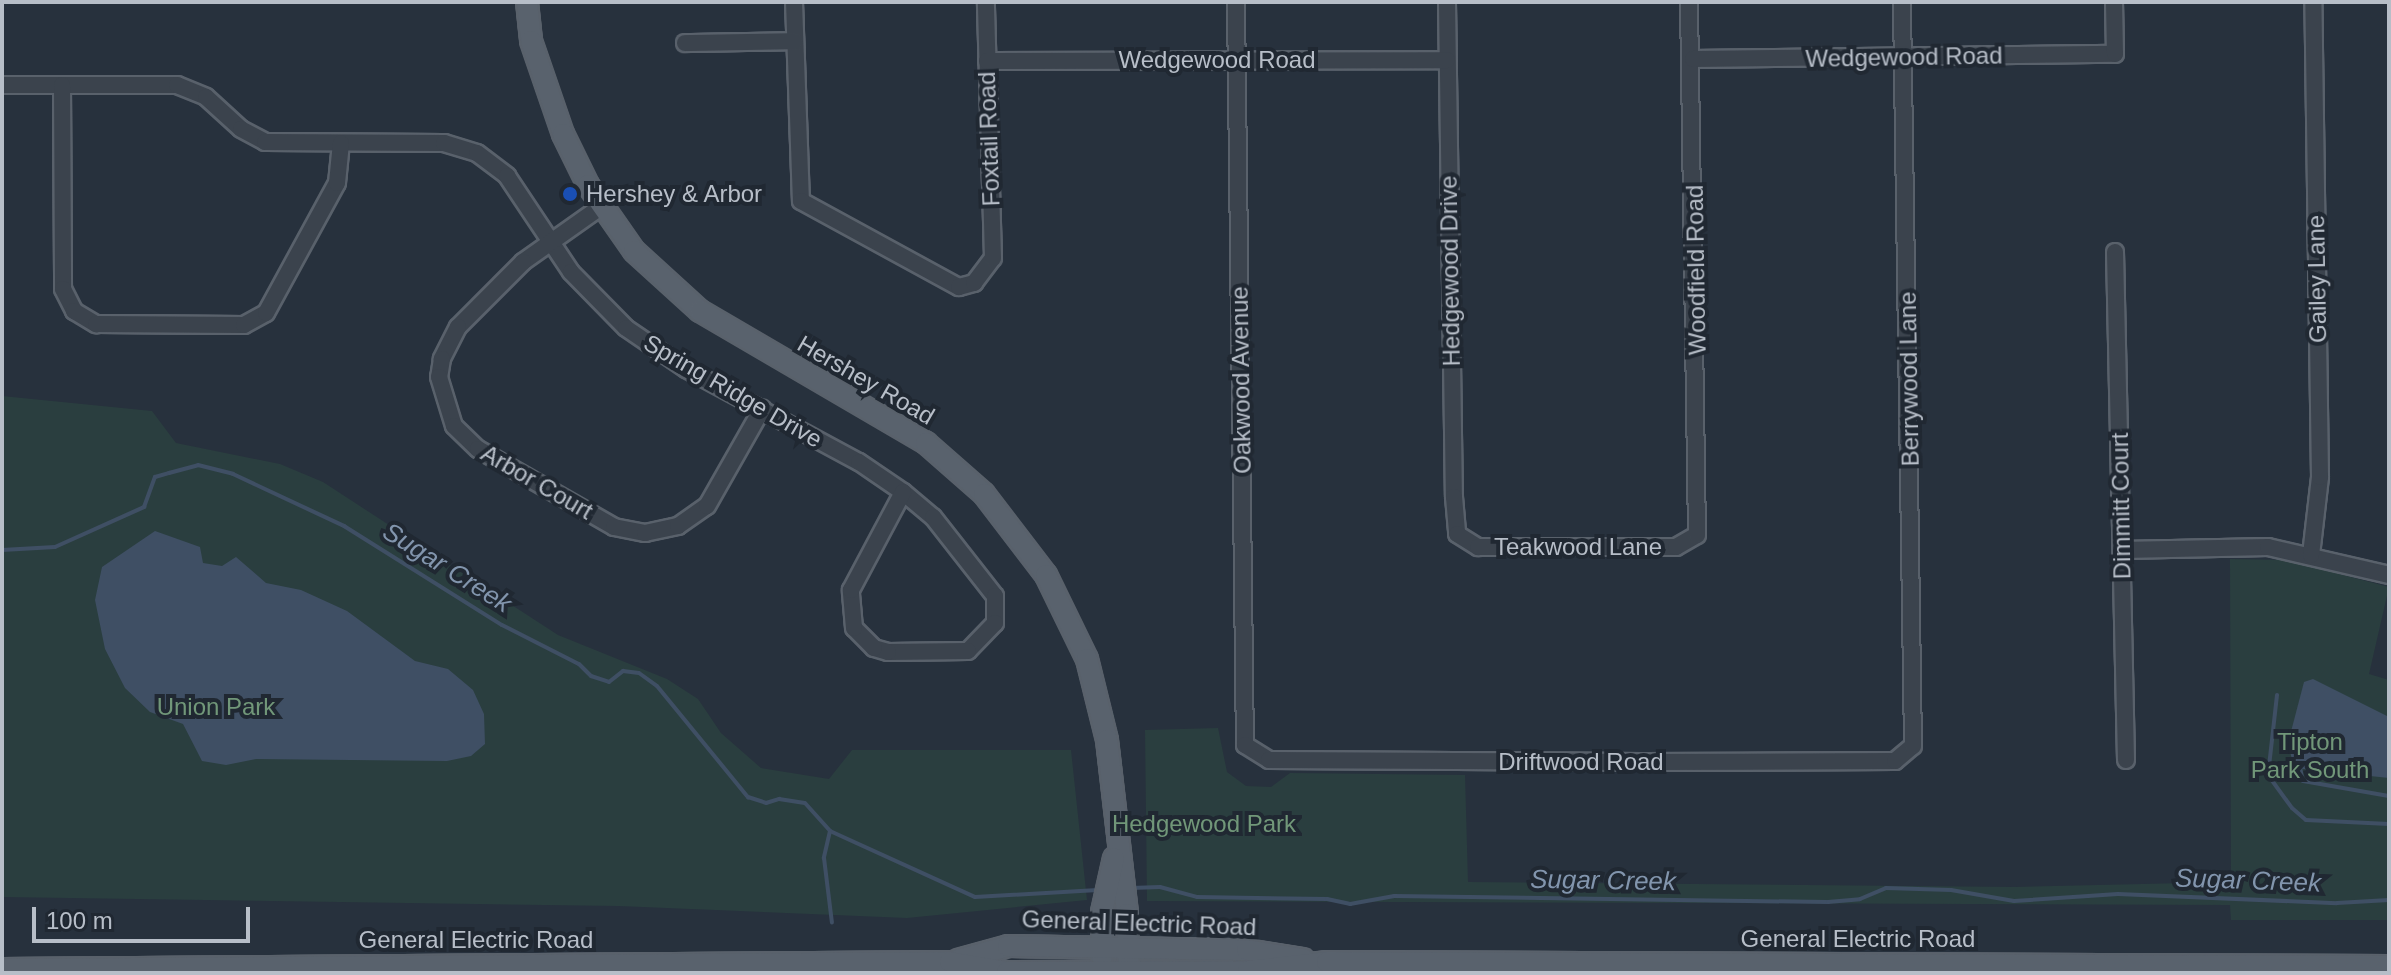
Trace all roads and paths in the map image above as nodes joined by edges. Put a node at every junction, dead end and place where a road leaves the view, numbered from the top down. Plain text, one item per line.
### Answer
1 (527, 2) edge
2 (794, 2) edge
3 (986, 2) edge
4 (1236, 2) edge
5 (1447, 2) edge
6 (1689, 2) edge
7 (1902, 2) edge
8 (2114, 2) edge
9 (2313, 2) edge
10 (795, 41) junction
11 (685, 43) dead end
12 (1904, 57) junction
13 (1693, 59) junction
14 (1236, 60) junction
15 (1447, 60) junction
16 (987, 61) junction
17 (2, 85) edge
18 (62, 85) junction
19 (341, 143) junction
20 (602, 206) junction
21 (550, 243) junction
22 (2115, 252) dead end
23 (762, 409) junction
24 (903, 492) junction
25 (1695, 538) joint
26 (1460, 539) joint
27 (2122, 550) junction
28 (2311, 555) junction
29 (2389, 575) edge
30 (1253, 754) joint
31 (1908, 755) joint
32 (2126, 760) dead end
33 (1117, 842) junction
34 (1102, 946) junction
35 (1128, 946) junction
36 (950, 962) junction
37 (1327, 962) junction
38 (2389, 966) edge
39 (2, 969) edge
40 (1103, 972) edge
41 (1129, 972) edge

1 - 20 main road, Hershey Road
2 - 10 street
3 - 16 street, Foxtail Road
4 - 14 street, Oakwood Avenue
5 - 15 street, Hedgewood Drive
6 - 13 street, Woodfield Road
7 - 12 street, Berrywood Lane
8 - 12 street, Wedgewood Road
9 - 28 street, Gailey Lane
10 - 11 street
10 - 16 street, Foxtail Road
12 - 13 street, Wedgewood Road
12 - 31 street, Berrywood Lane
13 - 25 street, Woodfield Road
14 - 15 street, Wedgewood Road
14 - 16 street, Wedgewood Road
14 - 30 street, Oakwood Avenue
15 - 26 street, Hedgewood Drive
17 - 18 street, Spring Ridge Drive
18 - 19 street, Spring Ridge Drive
18 - 19 street
19 - 21 street, Spring Ridge Drive
20 - 21 street, Arbor Court
20 - 33 main road, Hershey Road
21 - 23 street, Spring Ridge Drive
21 - 23 street, Arbor Court
22 - 27 street, Dimmitt Court
23 - 24 street, Spring Ridge Drive
24 - 24 street, Spring Ridge Drive
25 - 26 street, Teakwood Lane
27 - 28 street
27 - 32 street, Dimmitt Court
28 - 29 street
30 - 31 street, Driftwood Road
33 - 34 main road, Hershey Road
33 - 35 main road, Hershey Road
34 - 35 main road, General Electric Road
34 - 36 main road, General Electric Road
34 - 40 main road, Hershey Road
35 - 37 main road, General Electric Road
35 - 41 main road, Hershey Road
36 - 39 main road, General Electric Road
36 - 40 main road, General Electric Road
37 - 38 main road, General Electric Road
37 - 41 main road, General Electric Road
40 - 41 main road, General Electric Road

